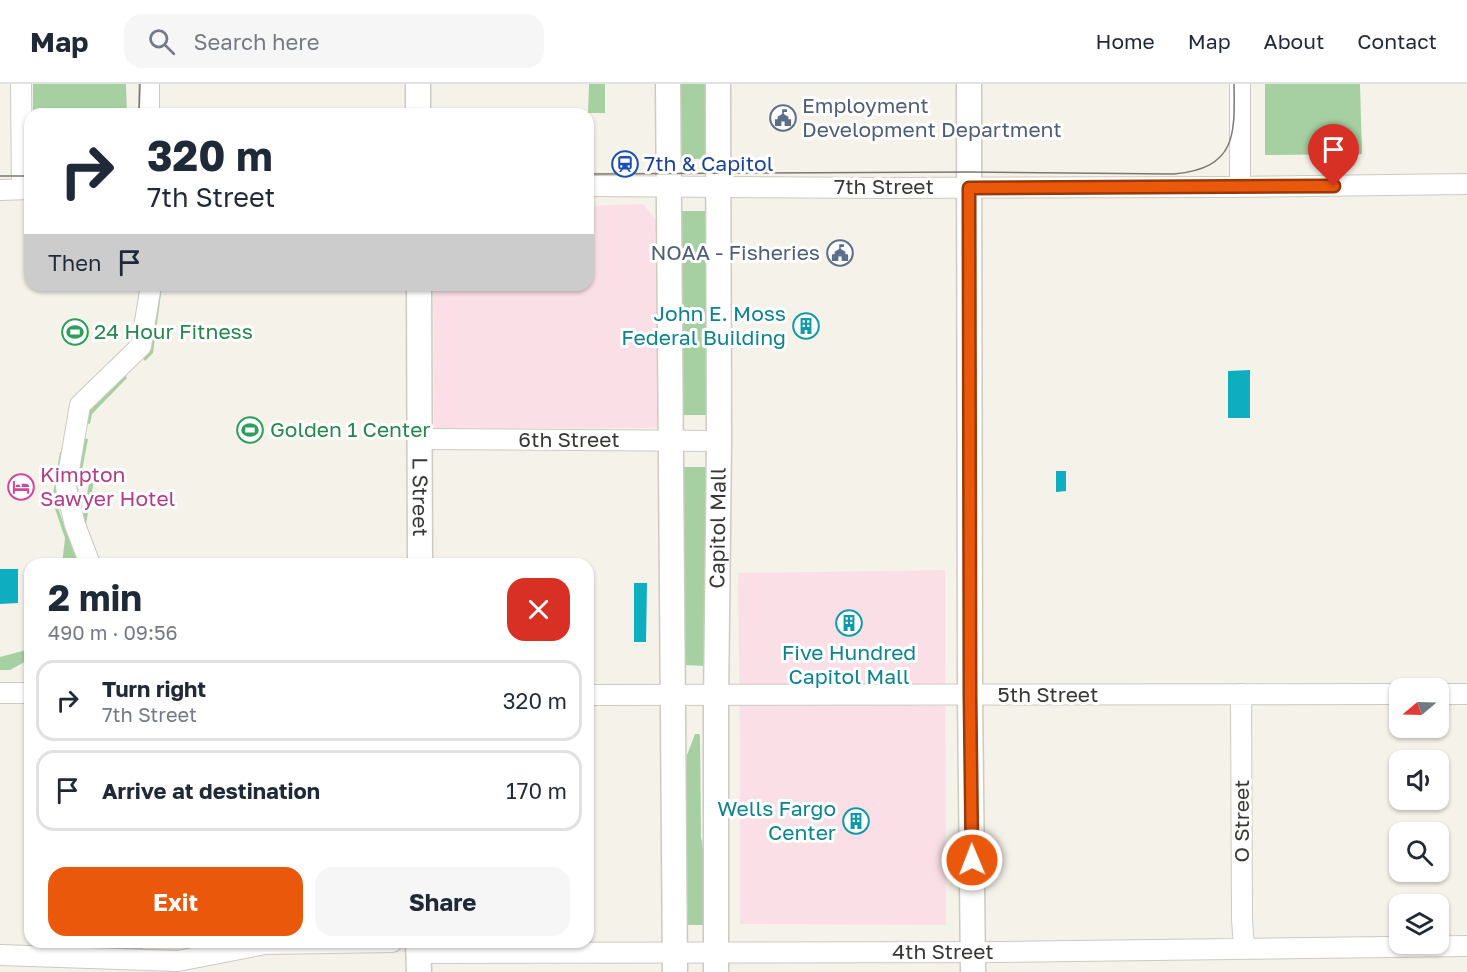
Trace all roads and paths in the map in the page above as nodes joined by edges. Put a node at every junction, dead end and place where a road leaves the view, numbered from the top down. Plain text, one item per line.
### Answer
1 (21, 84) edge
2 (149, 84) edge
3 (418, 84) edge
4 (668, 84) edge
5 (718, 84) edge
6 (969, 84) edge
7 (1240, 84) edge
8 (148, 108) edge
9 (418, 108) edge
10 (24, 147) edge
11 (1467, 184) edge
12 (669, 185) junction
13 (594, 186) edge
14 (719, 186) junction
15 (1240, 186) junction
16 (969, 188) junction
17 (24, 189) edge
18 (0, 190) edge
19 (150, 291) edge
20 (419, 291) edge
21 (420, 439) junction
22 (671, 440) junction
23 (719, 441) junction
24 (88, 558) edge
25 (420, 558) edge
26 (0, 693) edge
27 (24, 693) edge
28 (1241, 694) junction
29 (1389, 694) edge
30 (1449, 694) edge
31 (1467, 694) edge
32 (594, 695) edge
33 (970, 695) junction
34 (673, 696) junction
35 (716, 696) junction
36 (1467, 946) edge
37 (245, 948) edge
38 (1244, 948) junction
39 (5, 955) edge
40 (418, 956) edge
41 (133, 960) edge
42 (716, 962) edge
43 (973, 962) edge
44 (675, 963) edge

1 - 10 street
2 - 8 street
3 - 9 main road
4 - 12 main road
5 - 14 main road, Capitol Mall
6 - 16 main road
7 - 15 street
11 - 15 street, 7th Street
12 - 13 street, 7th Street
12 - 14 street, 7th Street
12 - 22 main road
14 - 16 street, 7th Street
14 - 23 main road, Capitol Mall
15 - 16 street, 7th Street
16 - 33 main road
17 - 18 street
19 - 24 street
20 - 21 main road, L Street
21 - 22 street, 6th Street
21 - 25 main road, L Street
22 - 23 street, 6th Street
22 - 34 main road
23 - 35 main road, Capitol Mall
26 - 27 street
28 - 29 street, 5th Street
28 - 33 street, 5th Street
28 - 38 street, O Street
30 - 31 street
32 - 34 street, 5th Street
33 - 35 street, 5th Street
33 - 43 main road
34 - 35 street, 5th Street
34 - 44 main road
35 - 42 main road, Capitol Mall
36 - 38 street, 4th Street
37 - 41 street
38 - 43 street, 4th Street
39 - 41 street
40 - 44 street, 4th Street
42 - 43 street, 4th Street
42 - 44 street, 4th Street

